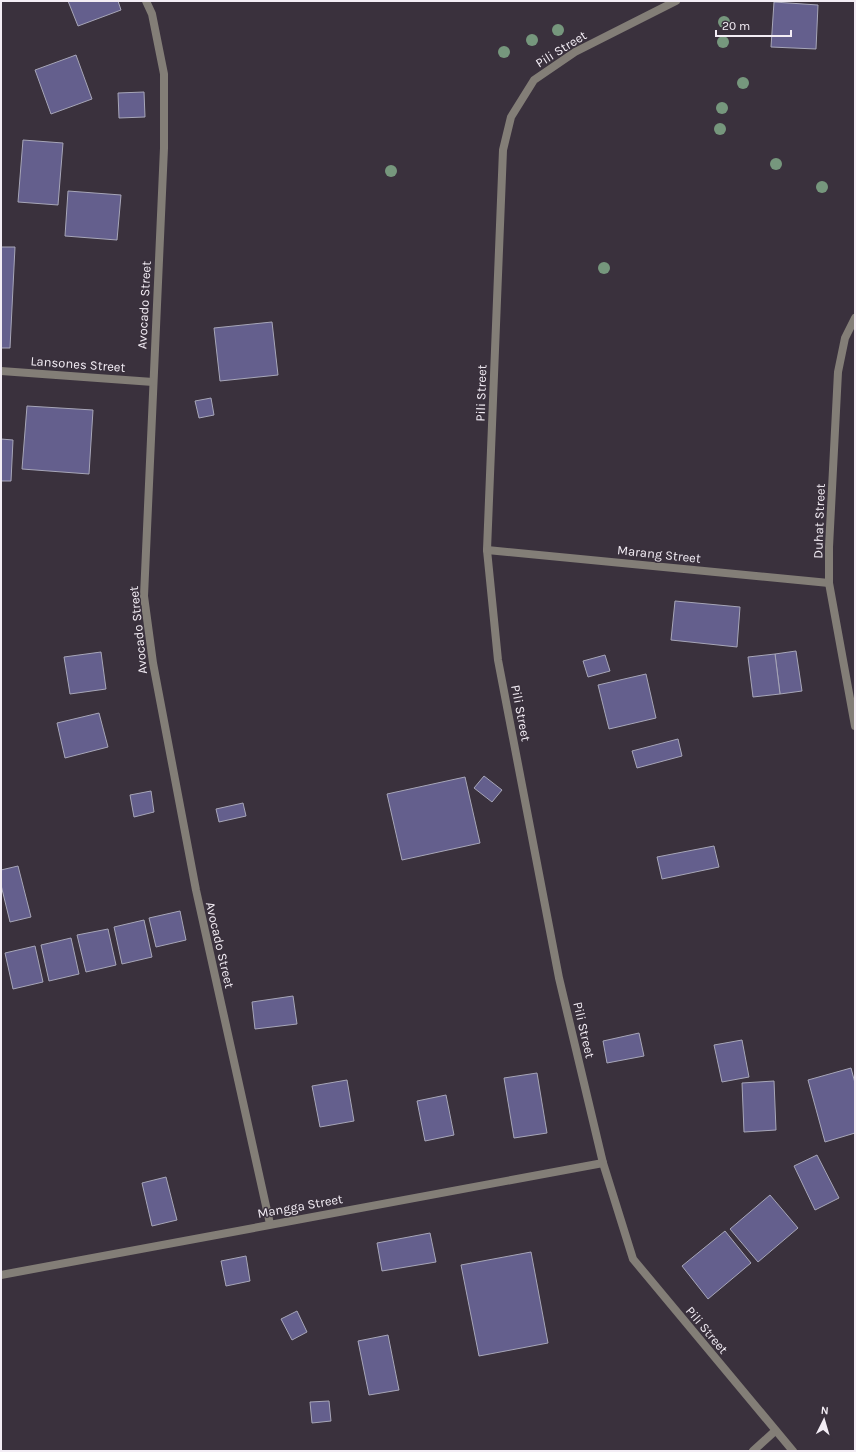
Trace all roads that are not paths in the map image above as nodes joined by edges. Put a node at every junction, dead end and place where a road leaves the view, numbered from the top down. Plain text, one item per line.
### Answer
1 (146, 1) edge
2 (676, 1) edge
3 (855, 318) edge
4 (1, 371) edge
5 (153, 382) junction
6 (487, 550) junction
7 (829, 583) junction
8 (855, 726) edge
9 (603, 1163) junction
10 (270, 1224) junction
11 (1, 1275) edge
12 (775, 1431) junction
13 (753, 1451) edge
14 (793, 1451) edge

1 - 5 street, Avocado Street
2 - 6 street, Pili Street
3 - 7 street, Duhat Street
4 - 5 street, Lansones Street
5 - 10 street, Avocado Street
6 - 7 street, Marang Street
6 - 9 street, Pili Street
7 - 8 street, Duhat Street
9 - 10 street, Mangga Street
9 - 12 street, Pili Street
10 - 11 street, Mangga Street
12 - 13 street
12 - 14 street, Pili Street

